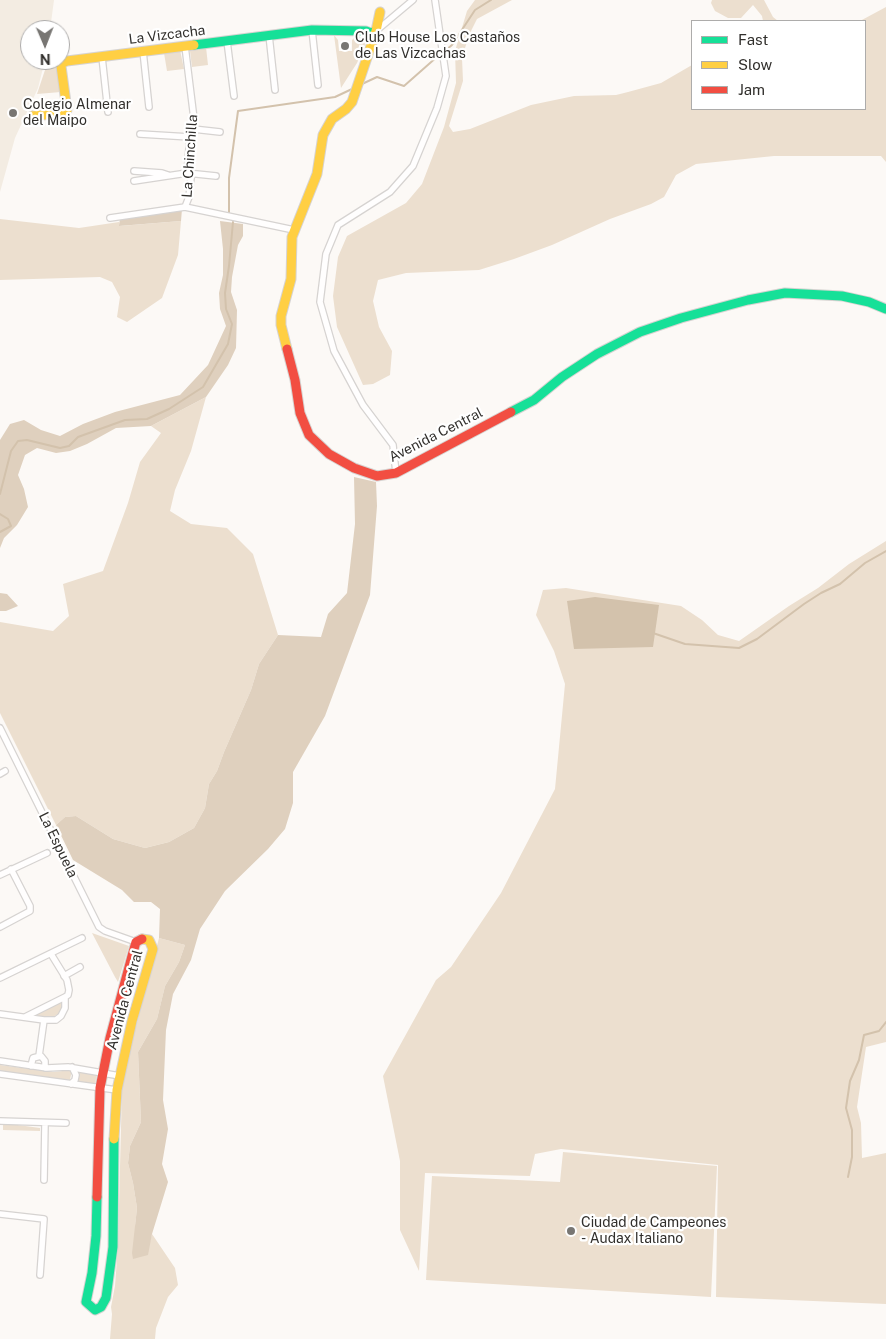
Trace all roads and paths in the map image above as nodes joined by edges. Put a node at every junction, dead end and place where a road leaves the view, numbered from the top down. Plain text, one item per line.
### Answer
1 (413, 0) edge
2 (435, 0) edge
3 (380, 12) dead end
4 (312, 30) junction
5 (358, 31) junction
6 (376, 31) junction
7 (269, 35) junction
8 (372, 40) junction
9 (227, 41) junction
10 (185, 46) junction
11 (143, 51) junction
12 (102, 57) junction
13 (318, 85) dead end
14 (275, 90) dead end
15 (234, 96) dead end
16 (150, 107) dead end
17 (108, 112) dead end
18 (32, 116) dead end
19 (193, 129) junction
20 (220, 132) dead end
21 (140, 134) dead end
22 (190, 138) junction
23 (134, 171) dead end
24 (187, 173) junction
25 (170, 176) junction
26 (216, 176) dead end
27 (134, 182) dead end
28 (185, 207) junction
29 (110, 218) dead end
30 (294, 230) junction
31 (886, 309) edge
32 (396, 473) junction
33 (0, 728) edge
34 (47, 852) dead end
35 (11, 869) junction
36 (0, 875) edge
37 (0, 927) edge
38 (82, 938) dead end
39 (136, 942) junction
40 (51, 954) junction
41 (80, 967) dead end
42 (64, 976) junction
43 (0, 978) edge
44 (65, 998) junction
45 (0, 1014) edge
46 (25, 1017) junction
47 (44, 1020) junction
48 (40, 1056) junction
49 (0, 1062) edge
50 (31, 1066) junction
51 (72, 1067) junction
52 (45, 1068) junction
53 (103, 1072) junction
54 (0, 1074) edge
55 (120, 1076) junction
56 (71, 1084) junction
57 (100, 1088) junction
58 (117, 1090) junction
59 (0, 1121) edge
60 (46, 1123) junction
61 (66, 1123) dead end
62 (44, 1180) dead end
63 (0, 1214) edge
64 (40, 1275) dead end

1 - 6 street
2 - 32 street
3 - 6 street, Avenida Central
4 - 5 street, La Vizcacha
4 - 7 street, La Vizcacha
4 - 13 street
5 - 6 street, La Vizcacha
5 - 8 street
6 - 8 street, Avenida Central
7 - 9 street, La Vizcacha
7 - 14 street
8 - 30 street, Avenida Central
9 - 10 street, La Vizcacha
9 - 15 street
10 - 11 street, La Vizcacha
10 - 19 street, La Chinchilla
11 - 12 street, La Vizcacha
11 - 16 street
12 - 17 street
12 - 18 street, La Vizcacha
19 - 20 street
19 - 22 street, La Chinchilla
21 - 22 street
22 - 24 street, La Chinchilla
23 - 25 street
24 - 25 street
24 - 26 street
24 - 28 street, La Chinchilla
25 - 27 street
28 - 29 street
28 - 30 street
30 - 32 street, Avenida Central
31 - 32 street, Avenida Central
33 - 39 street, La Espuela
34 - 35 street
35 - 36 street
35 - 37 street
38 - 40 street
39 - 53 street, Avenida Central
39 - 55 street, Avenida Central
40 - 42 street
40 - 43 street
41 - 42 street
42 - 44 street
44 - 46 street
44 - 47 street
45 - 46 street
46 - 47 street
47 - 48 street
48 - 50 street
48 - 52 street
49 - 50 street
50 - 52 street
51 - 52 street
51 - 53 street
51 - 56 street
53 - 55 street
53 - 57 street, Avenida Central
54 - 56 street
55 - 58 street, Avenida Central
56 - 57 street
57 - 58 street
57 - 58 street, Avenida Central
59 - 60 street
60 - 61 street
60 - 62 street
63 - 64 street

